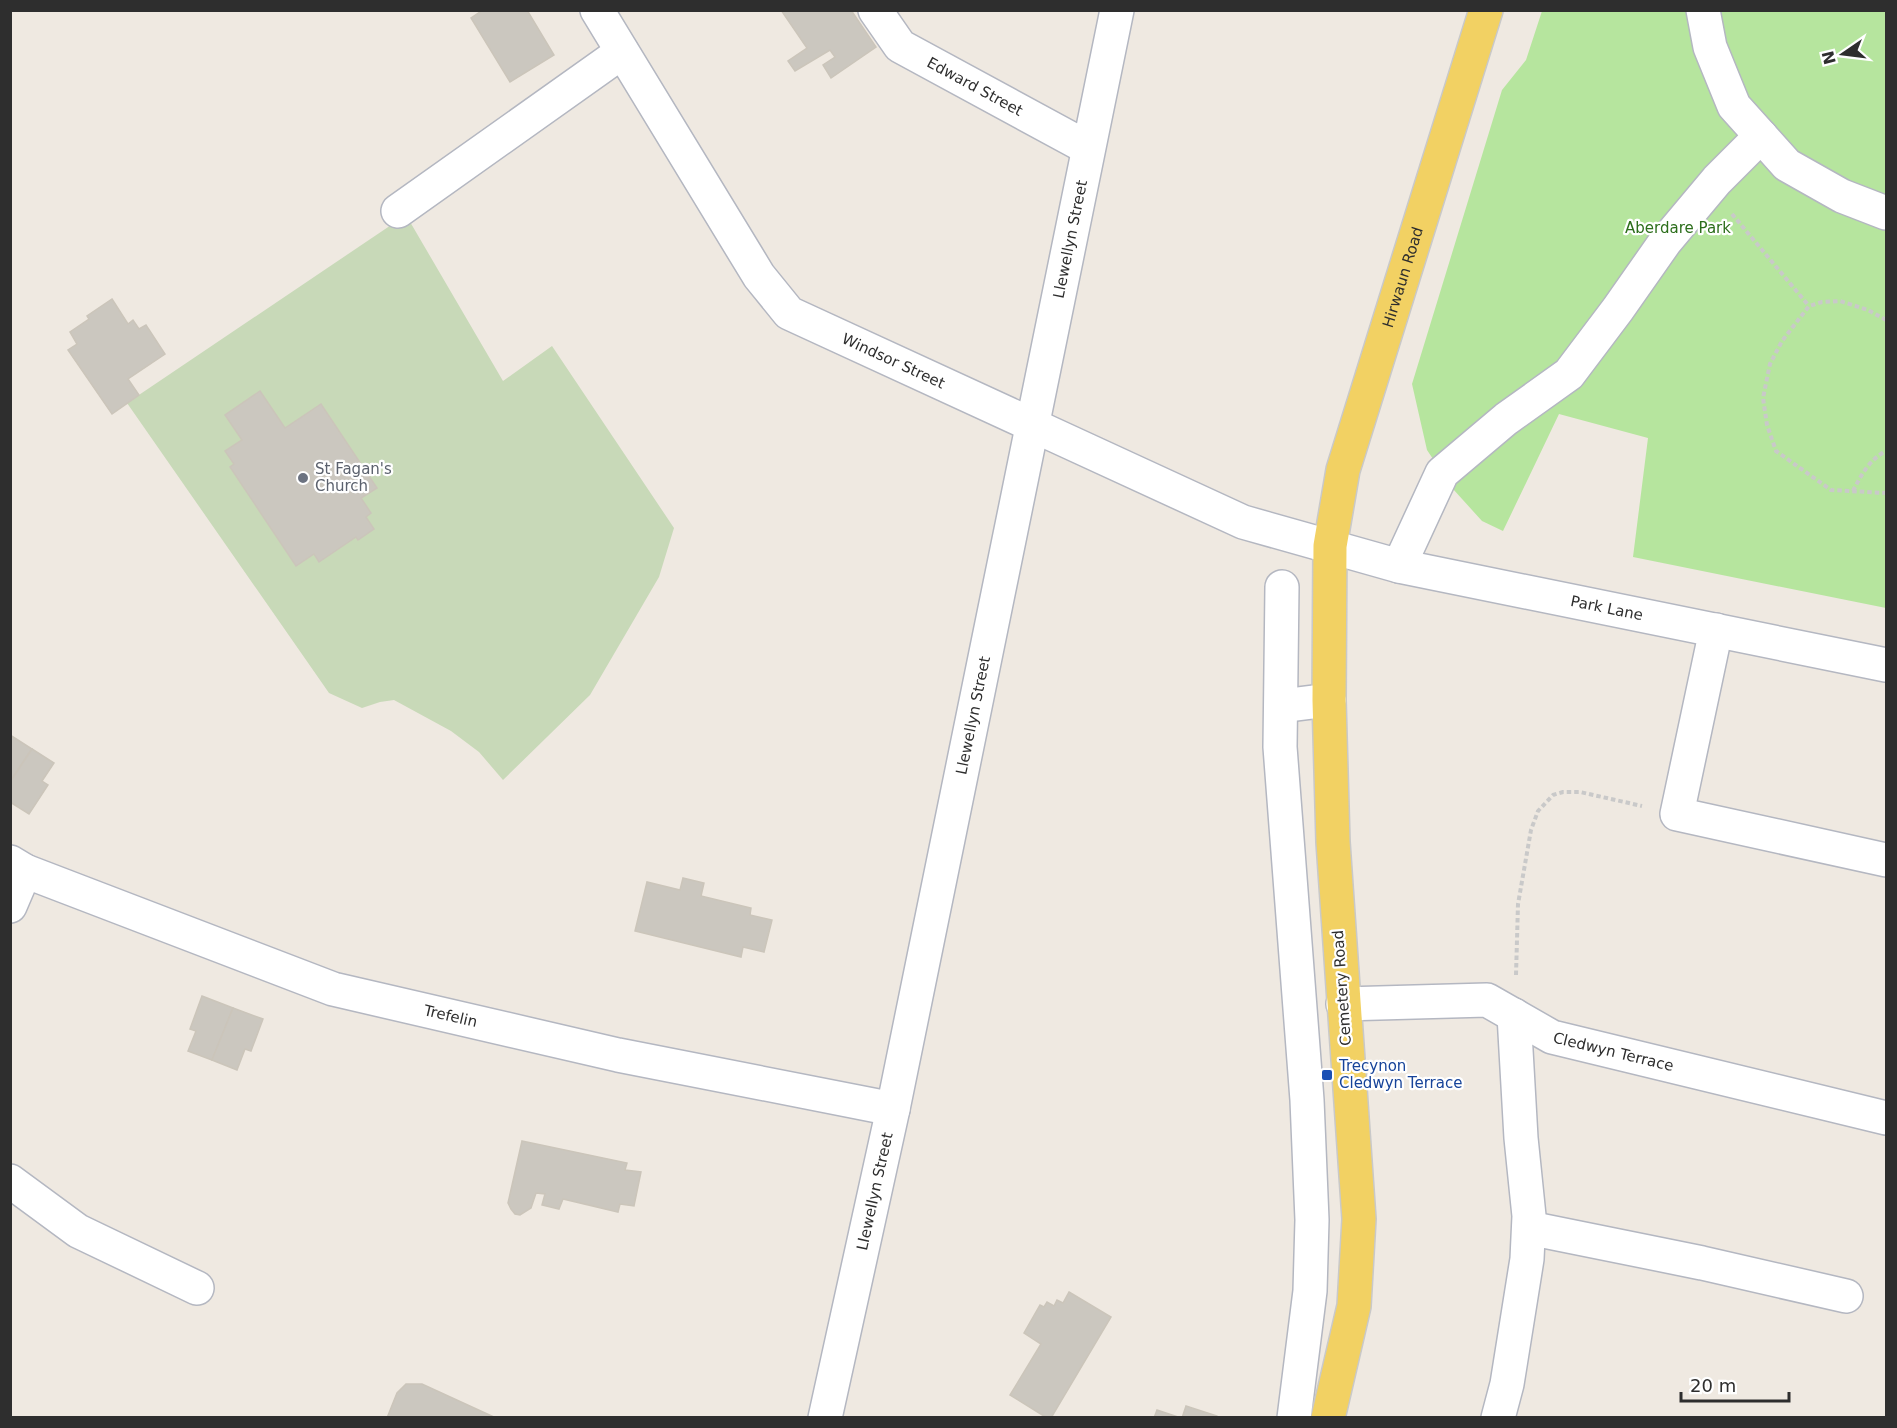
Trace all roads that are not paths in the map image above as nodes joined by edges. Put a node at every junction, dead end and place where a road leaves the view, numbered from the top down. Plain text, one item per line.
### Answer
1 (597, 10) edge
2 (875, 10) edge
3 (1117, 10) edge
4 (1486, 10) edge
5 (1702, 10) edge
6 (622, 52) junction
7 (1761, 136) junction
8 (1088, 148) junction
9 (398, 211) dead end
10 (1887, 213) edge
11 (1032, 426) junction
12 (1330, 546) junction
13 (1400, 566) junction
14 (1282, 587) dead end
15 (1716, 630) junction
16 (1887, 665) edge
17 (1329, 700) junction
18 (1281, 706) junction
19 (1887, 860) edge
20 (18, 866) edge
21 (10, 906) edge
22 (1343, 1004) junction
23 (1514, 1015) junction
24 (893, 1109) junction
25 (1887, 1118) edge
26 (10, 1181) edge
27 (1528, 1228) junction
28 (196, 1288) dead end
29 (1846, 1296) dead end
30 (825, 1418) edge
31 (1294, 1418) edge
32 (1328, 1418) edge
33 (1498, 1418) edge

1 - 6 street, Windsor Street
2 - 8 street, Edward Street
3 - 8 street, Llewellyn Street
4 - 12 main road, Hirwaun Road
5 - 7 street
6 - 9 street
6 - 11 street, Windsor Street
7 - 10 street
7 - 13 street
8 - 11 street, Llewellyn Street
11 - 12 street, Windsor Street
11 - 24 street, Llewellyn Street
12 - 13 street, Park Lane
12 - 17 main road, Cemetery Road
13 - 15 street, Park Lane
14 - 18 street
15 - 16 street, Park Lane
15 - 19 street
17 - 18 street
17 - 22 main road, Cemetery Road
18 - 31 street
20 - 21 street, Trefelin
20 - 24 street, Trefelin
22 - 23 street, Cledwyn Terrace
22 - 32 main road, Cemetery Road
23 - 25 street, Cledwyn Terrace
23 - 27 street
24 - 30 street, Llewellyn Street
26 - 28 street
27 - 29 street
27 - 33 street

